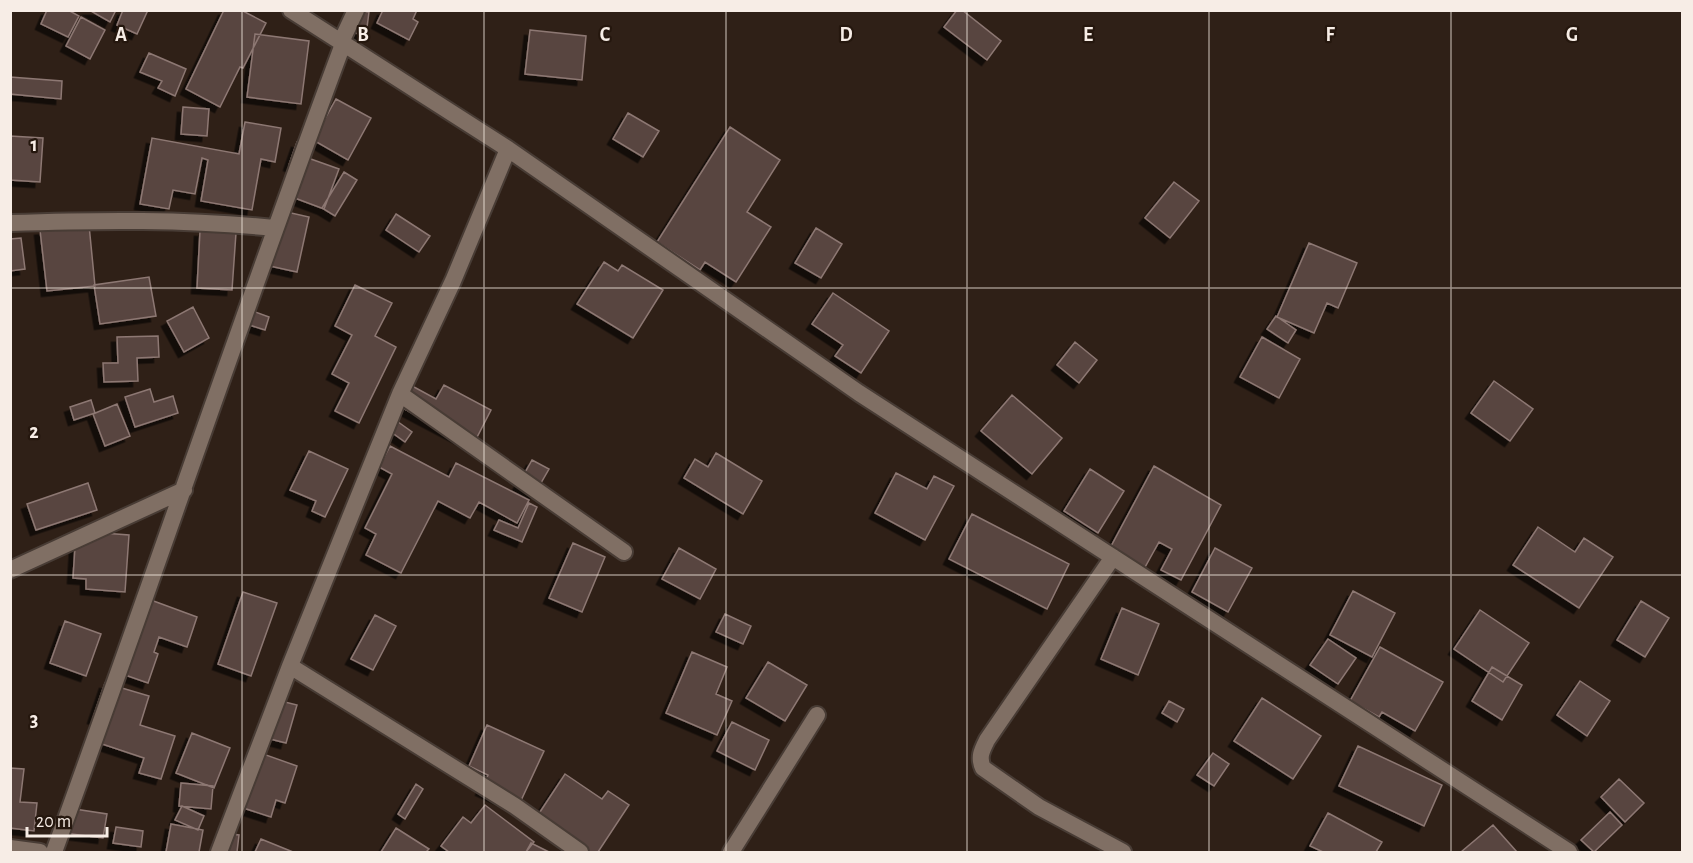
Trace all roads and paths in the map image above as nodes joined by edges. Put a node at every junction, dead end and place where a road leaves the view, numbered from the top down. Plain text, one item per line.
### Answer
1 (291, 10) edge
2 (356, 10) edge
3 (342, 43) junction
4 (508, 148) junction
5 (10, 223) edge
6 (274, 228) junction
7 (400, 394) junction
8 (184, 490) junction
9 (624, 552) dead end
10 (1113, 557) junction
11 (10, 570) edge
12 (291, 666) junction
13 (817, 715) dead end
14 (10, 848) edge
15 (40, 852) edge
16 (54, 852) edge
17 (219, 852) edge
18 (580, 852) edge
19 (731, 852) edge
20 (1123, 852) edge
21 (1569, 852) edge

1 - 3 street
2 - 3 street
3 - 4 street
3 - 6 street
4 - 7 street
4 - 10 street
5 - 6 street
6 - 8 street
7 - 9 street
7 - 12 street
8 - 11 street
8 - 16 street
10 - 20 street
10 - 21 street
12 - 17 street
12 - 18 street
13 - 19 street
14 - 15 street

